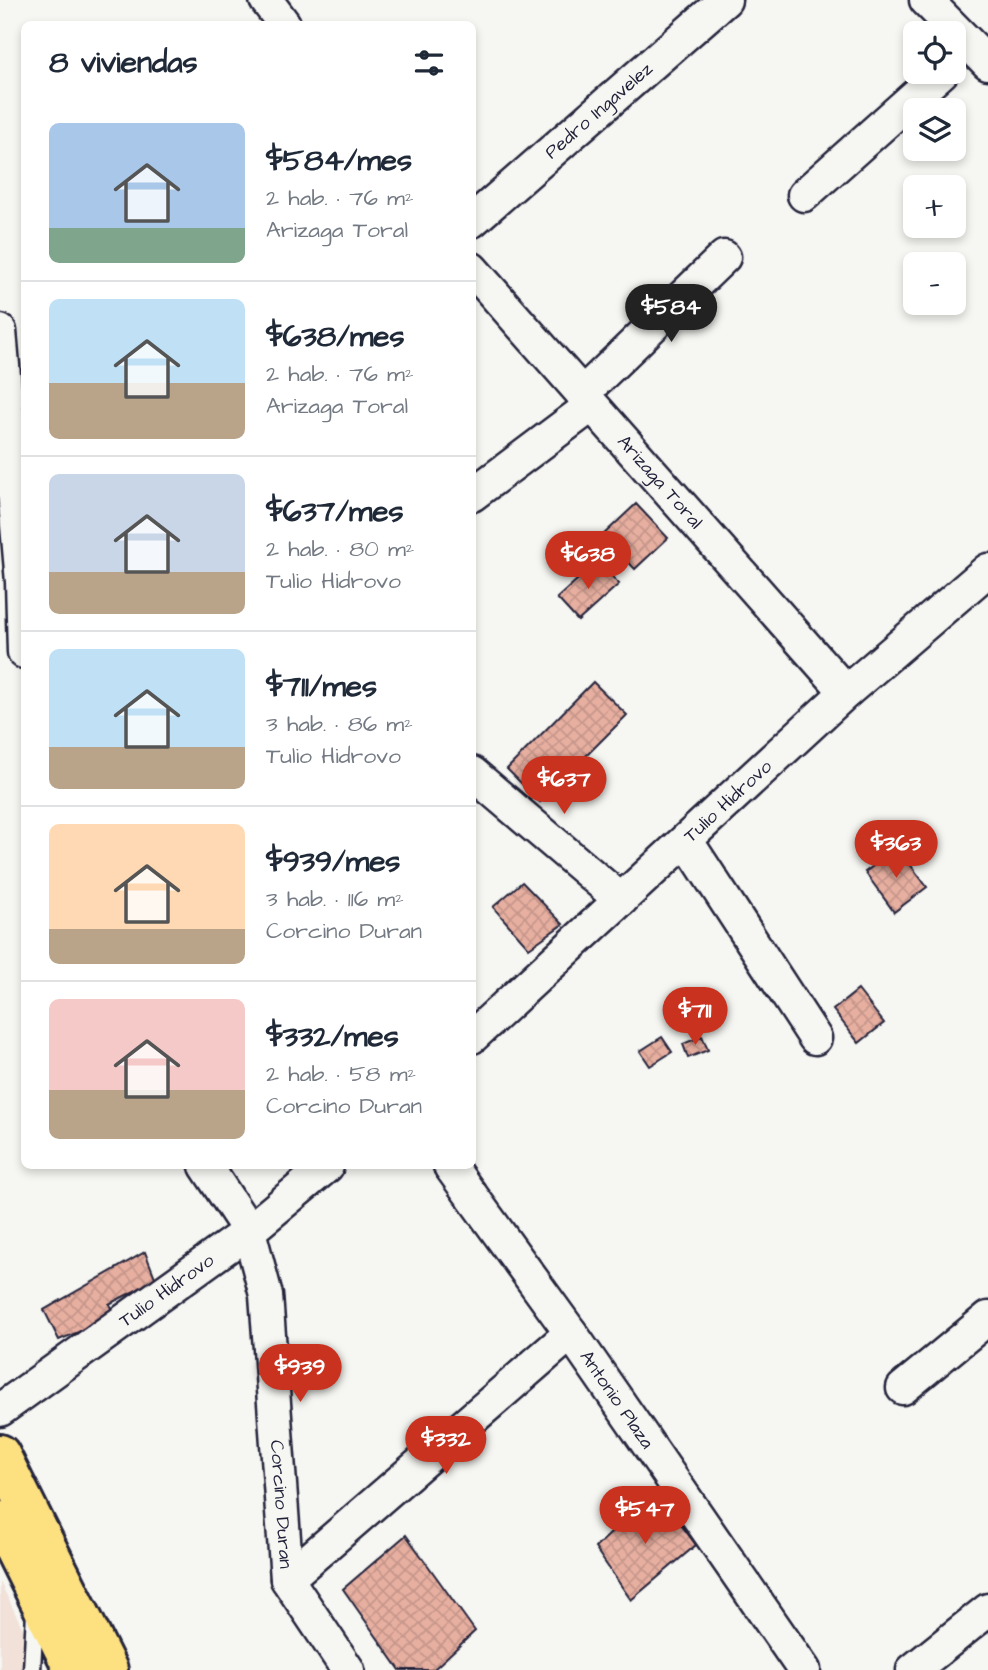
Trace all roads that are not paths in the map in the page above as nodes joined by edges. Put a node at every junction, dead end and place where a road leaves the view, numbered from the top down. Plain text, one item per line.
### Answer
1 (266, 0) edge
2 (725, 0) edge
3 (926, 0) edge
4 (282, 21) edge
5 (971, 57) edge
6 (929, 84) edge
7 (804, 195) dead end
8 (476, 218) edge
9 (724, 257) dead end
10 (476, 274) edge
11 (0, 339) edge
12 (587, 399) junction
13 (476, 492) edge
14 (988, 570) edge
15 (21, 571) edge
16 (846, 692) junction
17 (476, 776) edge
18 (686, 840) junction
19 (621, 900) junction
20 (476, 1033) edge
21 (815, 1038) dead end
22 (208, 1169) edge
23 (323, 1169) edge
24 (452, 1169) edge
25 (249, 1231) junction
26 (988, 1318) edge
27 (571, 1333) junction
28 (904, 1388) dead end
29 (0, 1410) edge
30 (0, 1454) edge
31 (0, 1521) edge
32 (287, 1578) junction
33 (36, 1592) junction
34 (988, 1609) edge
35 (32, 1670) edge
36 (74, 1670) edge
37 (107, 1670) edge
38 (348, 1670) edge
39 (804, 1670) edge
40 (913, 1670) edge

1 - 4 street
2 - 8 street, Pedro Ingavelez
3 - 5 street
6 - 7 street
9 - 12 street
10 - 12 street, Arizaga Toral
11 - 15 street
12 - 13 street
12 - 16 street, Arizaga Toral
14 - 16 street, Tulio Hidrovo
16 - 18 street, Tulio Hidrovo
17 - 19 street
18 - 19 street, Tulio Hidrovo
18 - 21 street
19 - 20 street, Tulio Hidrovo
22 - 25 street, Corcino Duran
23 - 25 street, Tulio Hidrovo
24 - 27 street, Antonio Plaza
25 - 29 street, Tulio Hidrovo
25 - 32 street, Corcino Duran
26 - 28 street
27 - 32 street
27 - 39 street, Antonio Plaza
30 - 37 main road
31 - 33 main road
32 - 38 street, Corcino Duran
33 - 35 lane
33 - 36 main road
34 - 40 street

